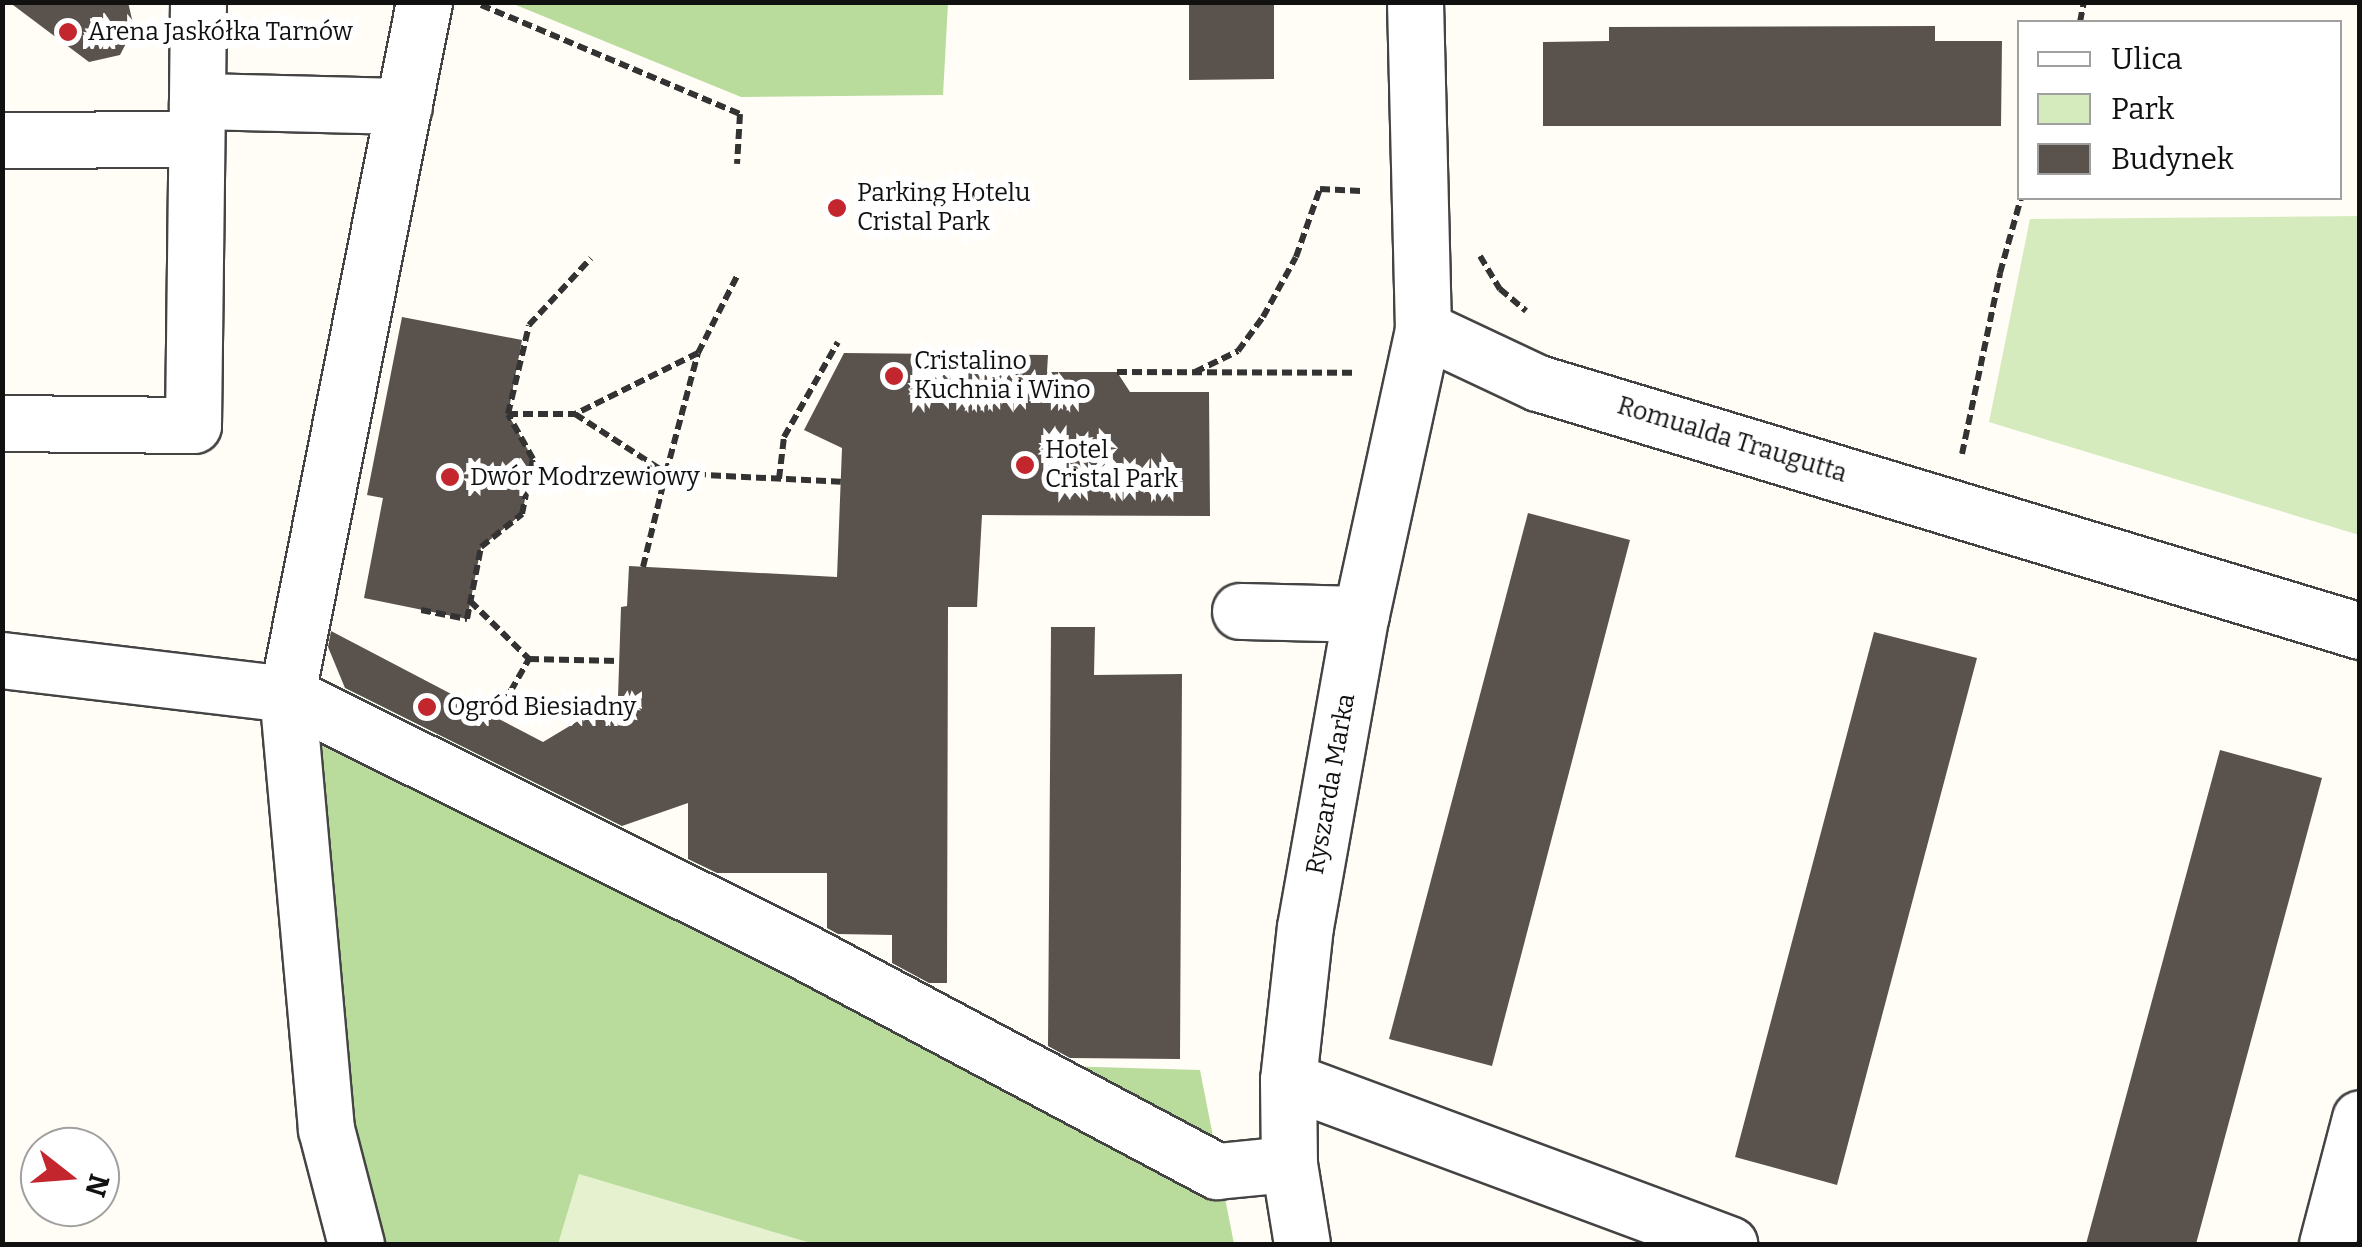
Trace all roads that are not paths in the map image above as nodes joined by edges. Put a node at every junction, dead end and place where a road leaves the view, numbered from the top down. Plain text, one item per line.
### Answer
1 (198, 2) edge
2 (424, 2) edge
3 (1416, 2) edge
4 (404, 106) junction
5 (196, 120) junction
6 (2, 140) edge
7 (1423, 329) junction
8 (2, 423) edge
9 (1240, 611) dead end
10 (1362, 614) junction
11 (2360, 631) edge
12 (2, 660) edge
13 (287, 694) junction
14 (1288, 1080) junction
15 (2360, 1118) edge
16 (1289, 1164) junction
17 (356, 1244) edge
18 (1302, 1244) edge
19 (1729, 1244) edge
20 (2327, 1244) edge

1 - 5 street
2 - 4 street
3 - 7 street
4 - 5 street
4 - 13 street
5 - 6 street
5 - 8 street
7 - 10 street, Ryszarda Marka
7 - 11 street, Romualda Traugutta
9 - 10 street
10 - 14 street, Ryszarda Marka
12 - 13 street
13 - 16 street
13 - 17 street
14 - 16 street, Ryszarda Marka
14 - 19 street
15 - 20 street
16 - 18 street, Ryszarda Marka

